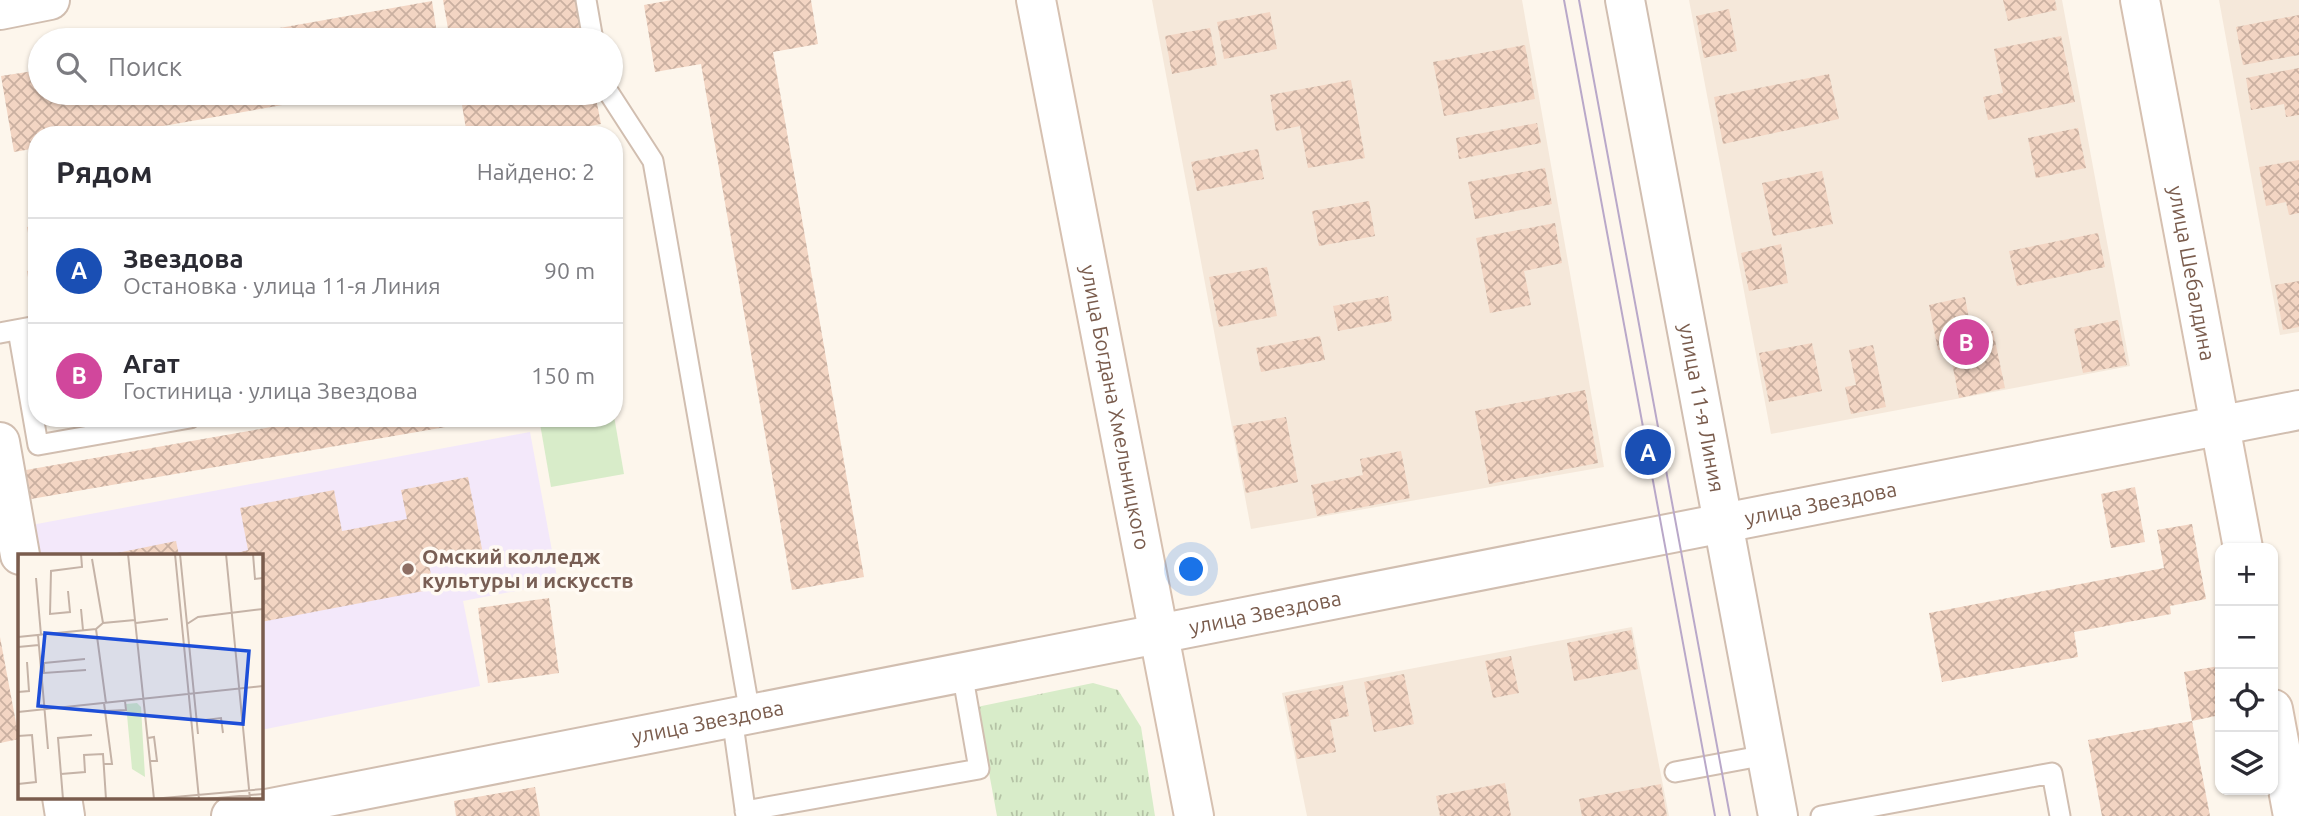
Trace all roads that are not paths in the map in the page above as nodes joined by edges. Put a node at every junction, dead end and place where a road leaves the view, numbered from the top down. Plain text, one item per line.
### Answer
1 (50, 0) edge
2 (586, 0) edge
3 (1036, 0) edge
4 (1625, 0) edge
5 (2140, 0) edge
6 (0, 10) edge
7 (591, 28) edge
8 (617, 105) edge
9 (18, 329) edge
10 (28, 390) edge
11 (2299, 410) edge
12 (2220, 424) junction
13 (34, 427) edge
14 (139, 427) edge
15 (0, 442) edge
16 (1724, 522) junction
17 (2242, 543) edge
18 (20, 554) edge
19 (1158, 635) junction
20 (962, 672) junction
21 (741, 716) junction
22 (2277, 732) edge
23 (1766, 755) junction
24 (1675, 772) dead end
25 (62, 798) edge
26 (746, 814) edge
27 (65, 816) edge
28 (231, 816) edge
29 (1194, 816) edge
30 (1778, 816) edge
31 (1821, 816) edge
32 (2060, 816) edge
33 (2292, 816) edge

1 - 6 street
2 - 7 lane
3 - 19 street, улица Богдана Хмельницкого
4 - 16 street, улица 11-я Линия
5 - 12 street, улица Шебалдина
8 - 21 lane
9 - 10 lane
11 - 12 street, улица Звездова
12 - 16 street, улица Звездова
12 - 17 street, улица Шебалдина
13 - 14 lane
15 - 18 street
16 - 19 street, улица Звездова
16 - 23 street, улица 11-я Линия
19 - 20 street, улица Звездова
19 - 29 street, улица Богдана Хмельницкого
20 - 21 street, улица Звездова
20 - 26 lane
21 - 26 lane
21 - 28 street, улица Звездова
22 - 33 street
23 - 24 lane
23 - 30 street, улица 11-я Линия
25 - 27 street
31 - 32 lane

